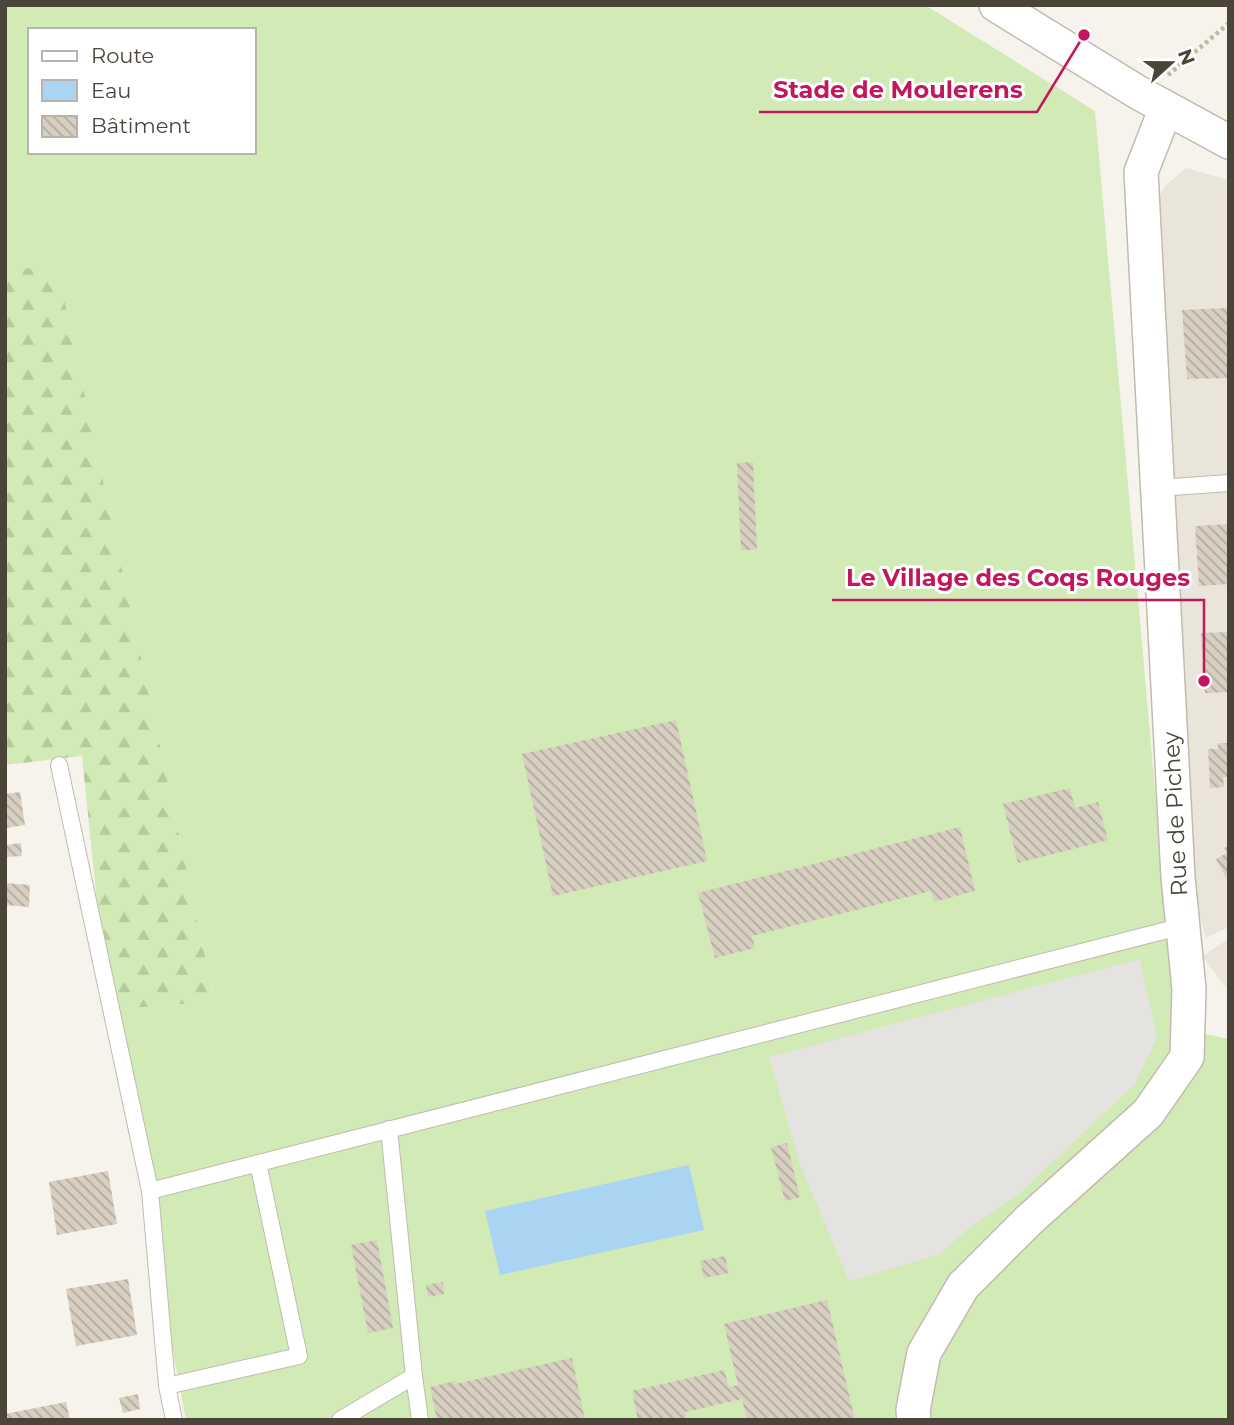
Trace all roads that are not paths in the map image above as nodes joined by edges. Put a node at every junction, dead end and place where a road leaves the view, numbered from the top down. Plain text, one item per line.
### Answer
1 (996, 5) edge
2 (1153, 100) junction
3 (1229, 142) edge
4 (1229, 483) edge
5 (1158, 488) junction
6 (59, 765) dead end
7 (1183, 926) junction
8 (390, 1129) junction
9 (258, 1163) junction
10 (150, 1191) junction
11 (414, 1376) junction
12 (167, 1386) junction
13 (174, 1420) edge
14 (340, 1420) edge
15 (420, 1420) edge
16 (914, 1420) edge

1 - 2 street
2 - 3 street
2 - 5 street, Rue de Pichey
4 - 5 lane
5 - 7 street, Rue de Pichey
6 - 10 lane
7 - 8 lane
7 - 16 street, Rue de Pichey
8 - 9 lane
8 - 11 lane
9 - 10 lane
9 - 12 lane
10 - 12 lane
11 - 14 lane
11 - 15 lane
12 - 13 lane

